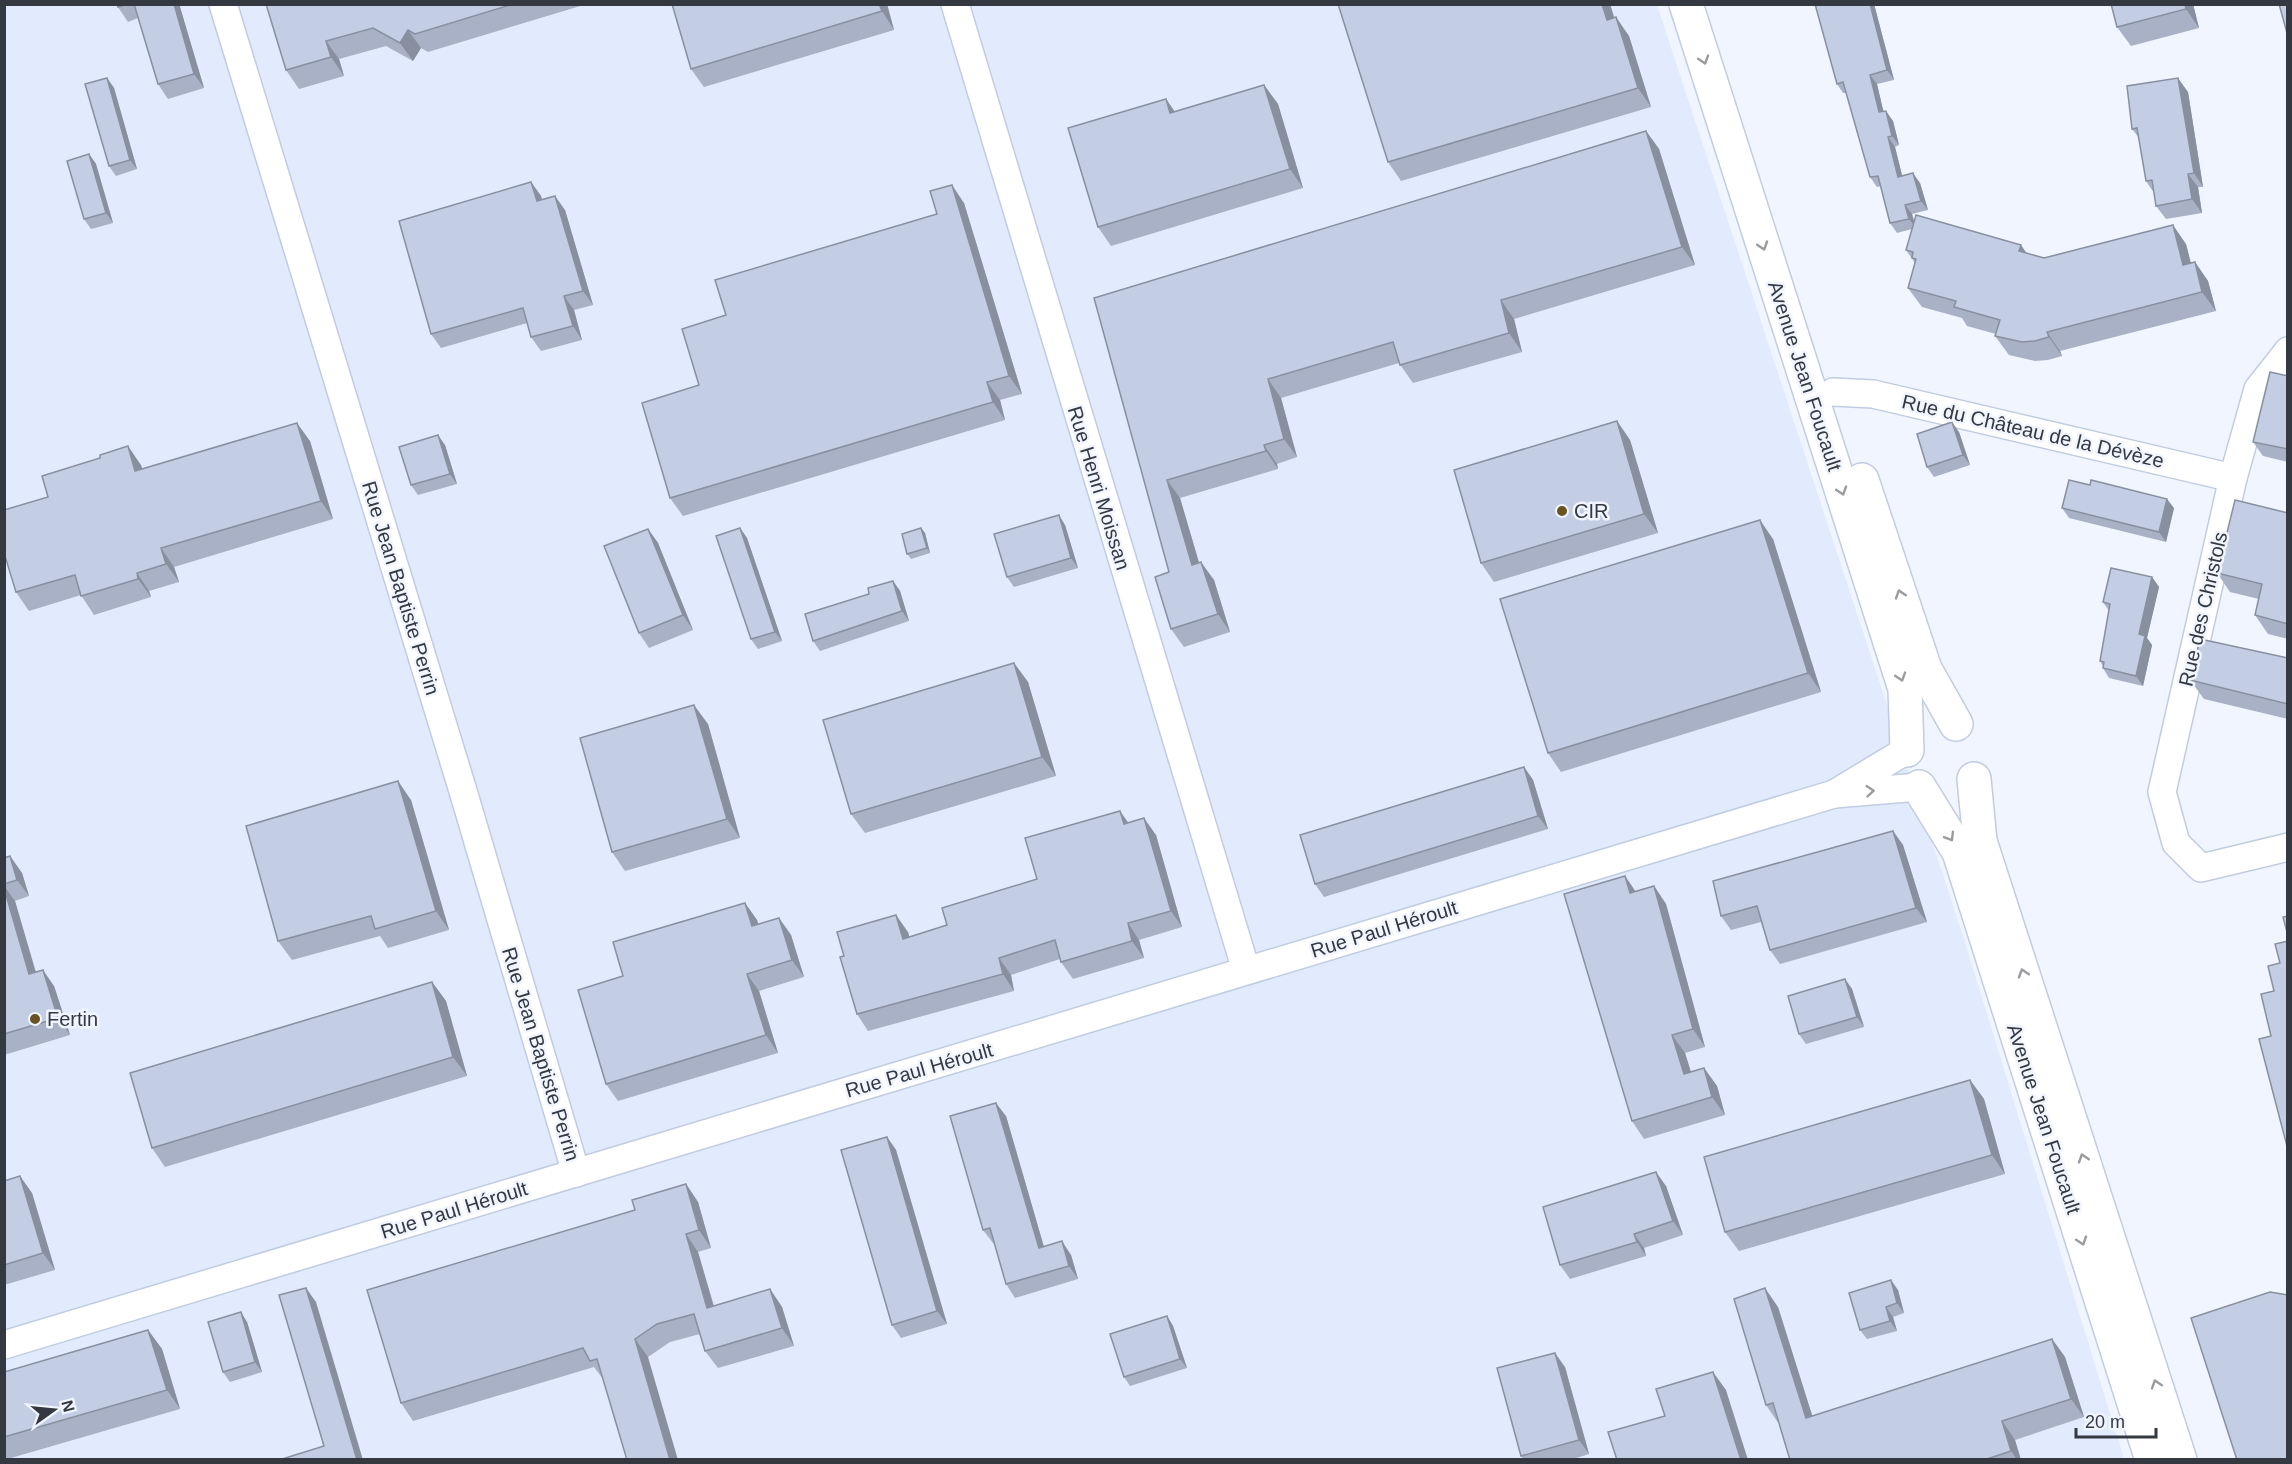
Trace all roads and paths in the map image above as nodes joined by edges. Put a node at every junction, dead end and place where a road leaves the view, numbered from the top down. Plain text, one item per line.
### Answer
1 (223, 4) edge
2 (955, 4) edge
3 (1686, 4) edge
4 (1710, 4) edge
5 (2288, 351) edge
6 (1833, 392) junction
7 (2233, 478) junction
8 (1956, 724) junction
9 (1907, 750) junction
10 (1974, 779) junction
11 (1919, 787) junction
12 (1834, 794) junction
13 (2288, 847) edge
14 (1246, 970) junction
15 (576, 1173) junction
16 (4, 1345) edge
17 (2152, 1460) edge
18 (2180, 1460) edge

1 - 15 street, Rue Jean Baptiste Perrin
2 - 14 street, Rue Henri Moissan
3 -> 9 main road, Avenue Jean Foucault
4 - 6 main road, Avenue Jean Foucault
5 - 7 street, Rue des Christols
6 - 7 street, Rue du Château de la Dévèze
8 -> 6 main road, Avenue Jean Foucault
7 - 13 street, Rue des Christols
8 - 9 main road
8 - 10 main road
9 - 11 main road
9 - 12 street, Rue Paul Héroult
10 - 11 main road
18 -> 10 main road, Avenue Jean Foucault
12 -> 11 street, Rue Paul Héroult
11 -> 17 main road, Avenue Jean Foucault
12 - 14 street, Rue Paul Héroult
14 - 15 street, Rue Paul Héroult
15 - 16 street, Rue Paul Héroult

